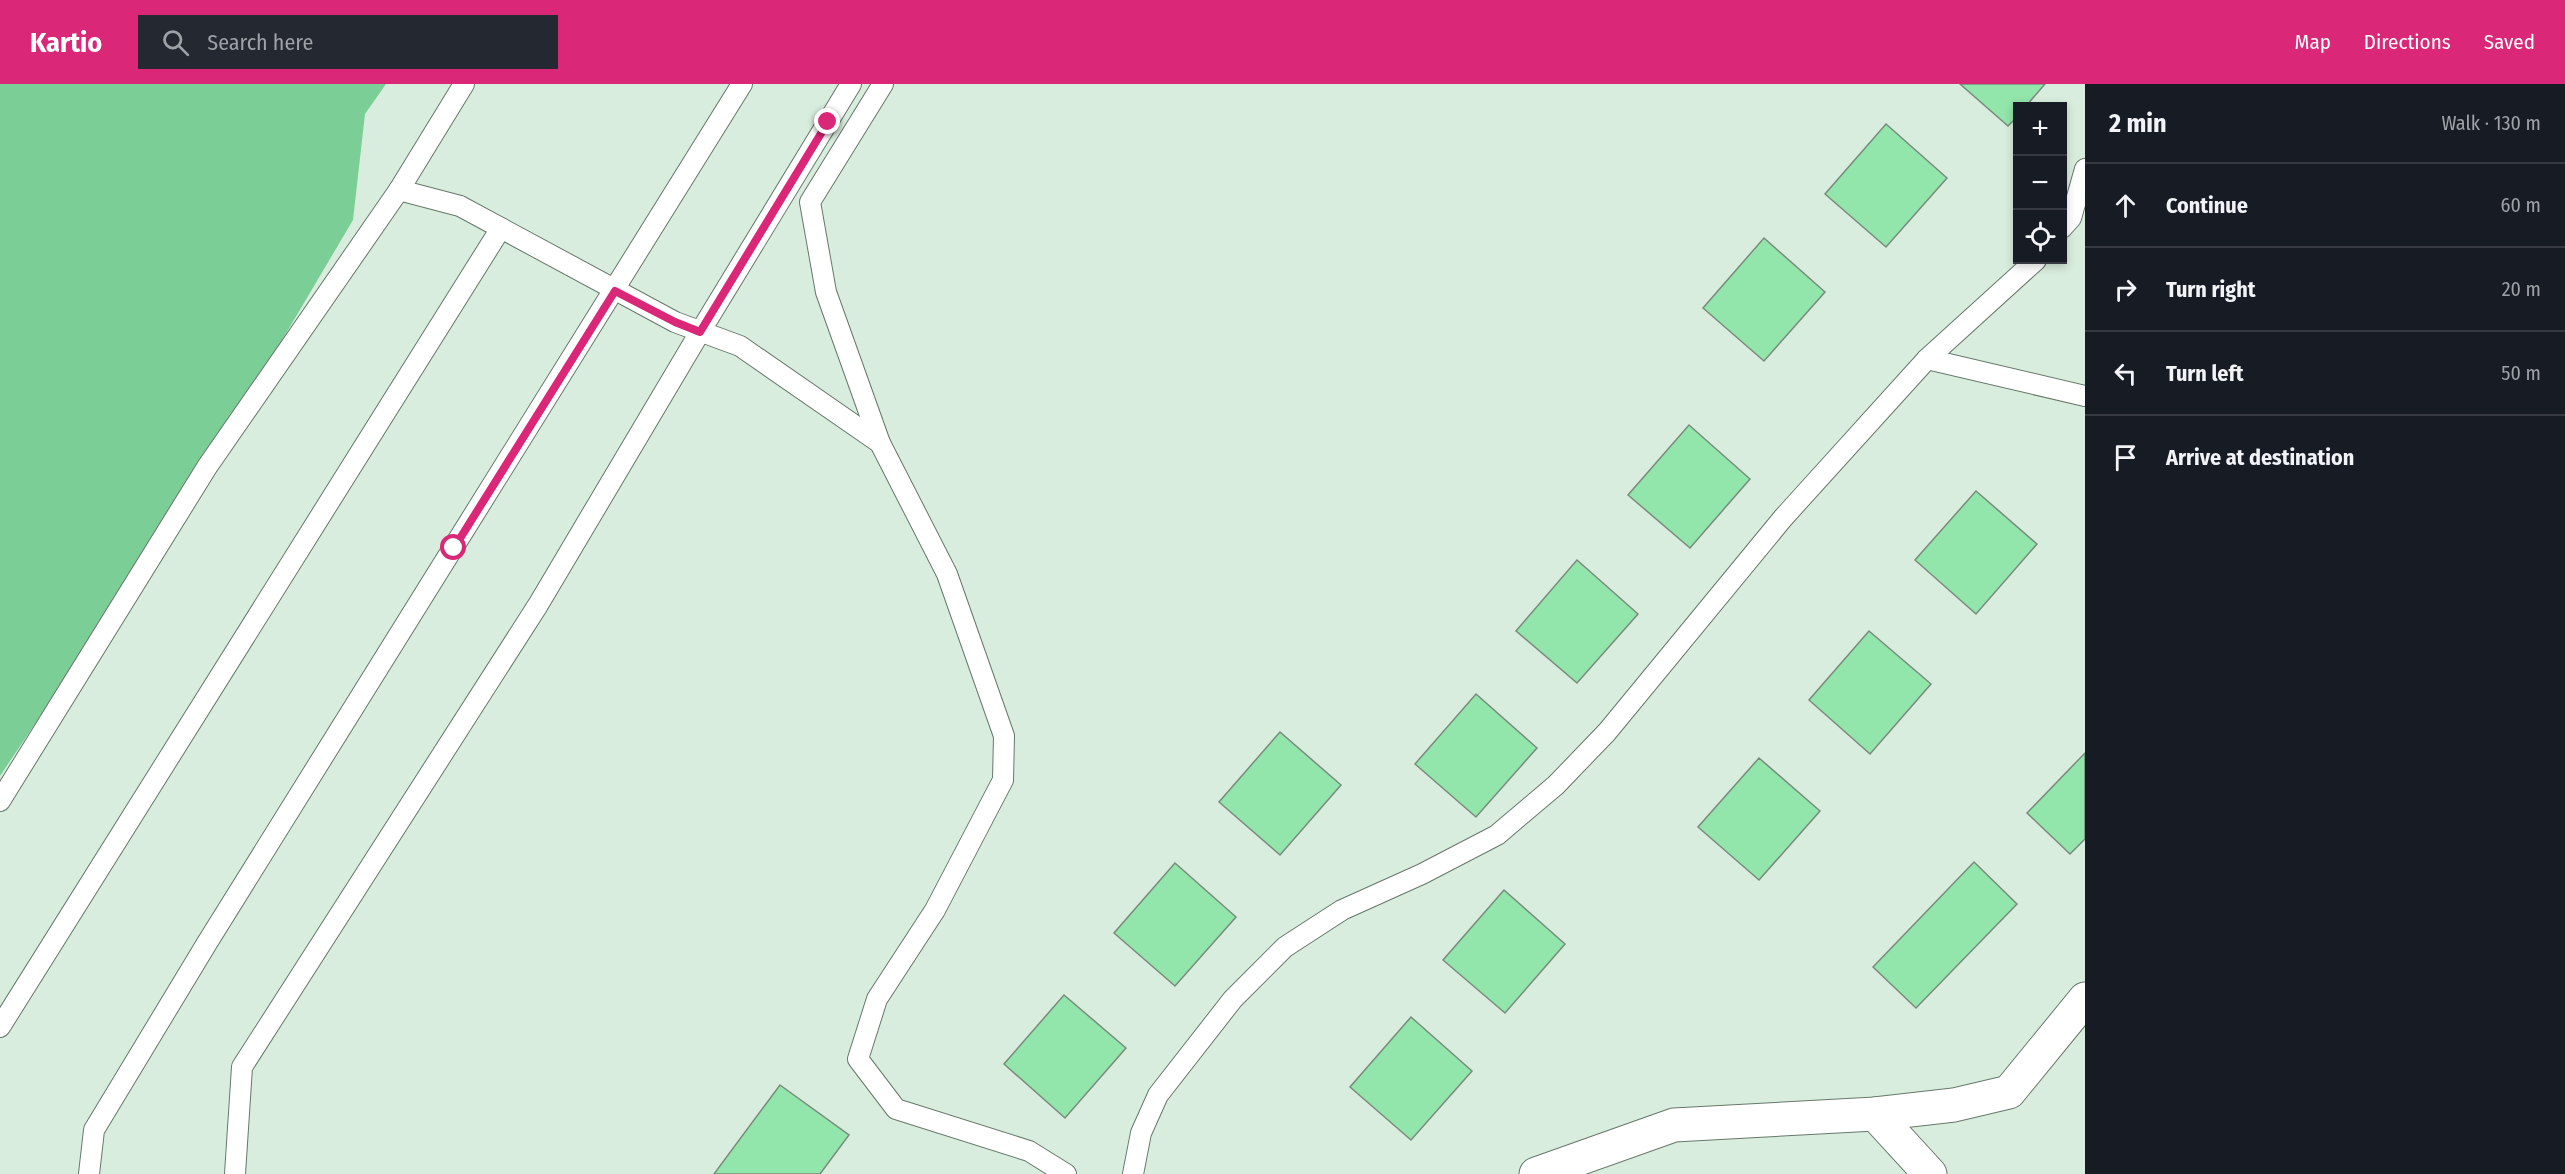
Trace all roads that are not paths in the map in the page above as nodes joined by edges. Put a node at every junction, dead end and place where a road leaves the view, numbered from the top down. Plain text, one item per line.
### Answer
1 (464, 84) edge
2 (742, 84) edge
3 (851, 84) edge
4 (883, 84) edge
5 (2085, 169) edge
6 (399, 190) junction
7 (2073, 221) edge
8 (501, 228) junction
9 (2032, 264) edge
10 (615, 291) junction
11 (700, 332) junction
12 (1927, 359) junction
13 (2085, 396) edge
14 (880, 443) junction
15 (0, 801) edge
16 (2085, 999) edge
17 (0, 1027) edge
18 (1875, 1114) junction
19 (89, 1174) edge
20 (235, 1174) edge
21 (1066, 1174) edge
22 (1133, 1174) edge
23 (1536, 1174) edge
24 (1930, 1174) edge

1 - 6 lane
2 - 10 lane
3 - 11 lane
4 - 14 lane
5 - 7 lane
6 - 8 lane
6 - 15 lane
8 - 10 lane
8 - 17 lane
9 - 12 lane
10 - 11 lane
10 - 19 lane
11 - 14 lane
11 - 20 lane
12 - 13 lane
12 - 22 lane
14 - 21 lane
16 - 18 street
18 - 23 street
18 - 24 street

